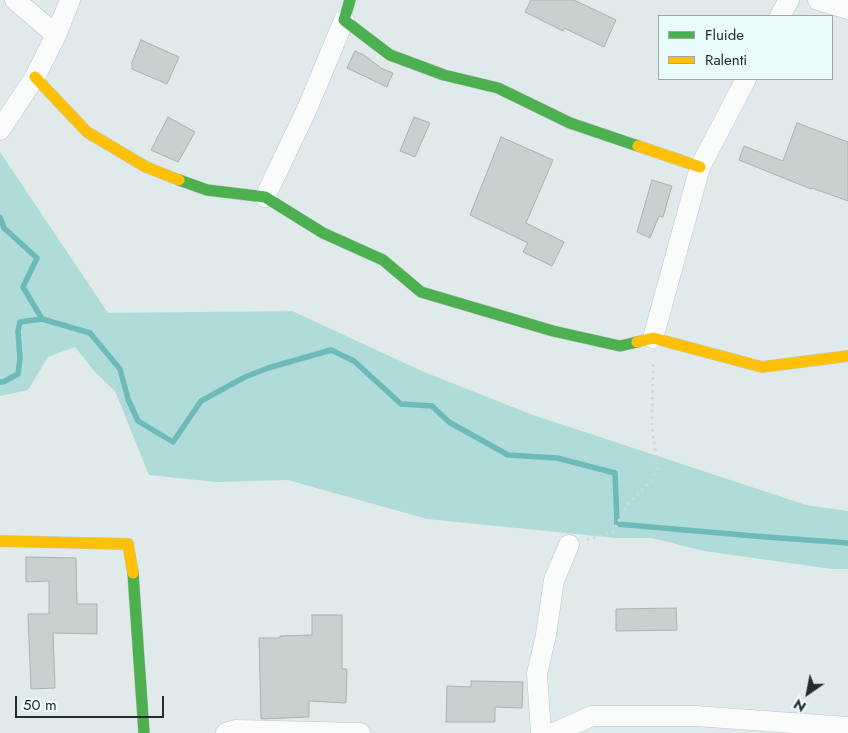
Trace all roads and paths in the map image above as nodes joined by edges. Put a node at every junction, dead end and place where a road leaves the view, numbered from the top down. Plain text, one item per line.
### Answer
1 (15, 0) edge
2 (70, 0) edge
3 (350, 0) edge
4 (789, 0) edge
5 (818, 0) edge
6 (848, 9) edge
7 (781, 15) edge
8 (344, 20) junction
9 (56, 35) junction
10 (35, 78) junction
11 (745, 80) edge
12 (0, 130) edge
13 (700, 167) junction
14 (265, 198) junction
15 (653, 338) junction
16 (848, 356) edge
17 (0, 541) edge
18 (569, 545) joint
19 (848, 727) edge
20 (803, 729) edge
21 (144, 733) edge
22 (226, 733) edge
23 (360, 733) edge
24 (542, 733) edge
25 (554, 733) edge

1 - 9 street
2 - 9 street
3 - 8 street
4 - 7 street
5 - 6 street
8 - 13 street
8 - 14 street
9 - 10 street
10 - 12 street
10 - 14 street
11 - 13 street
13 - 15 street
14 - 15 street
15 - 16 street
15 - 18 path
17 - 21 street
18 - 24 street
19 - 20 street
20 - 25 street
22 - 23 street

